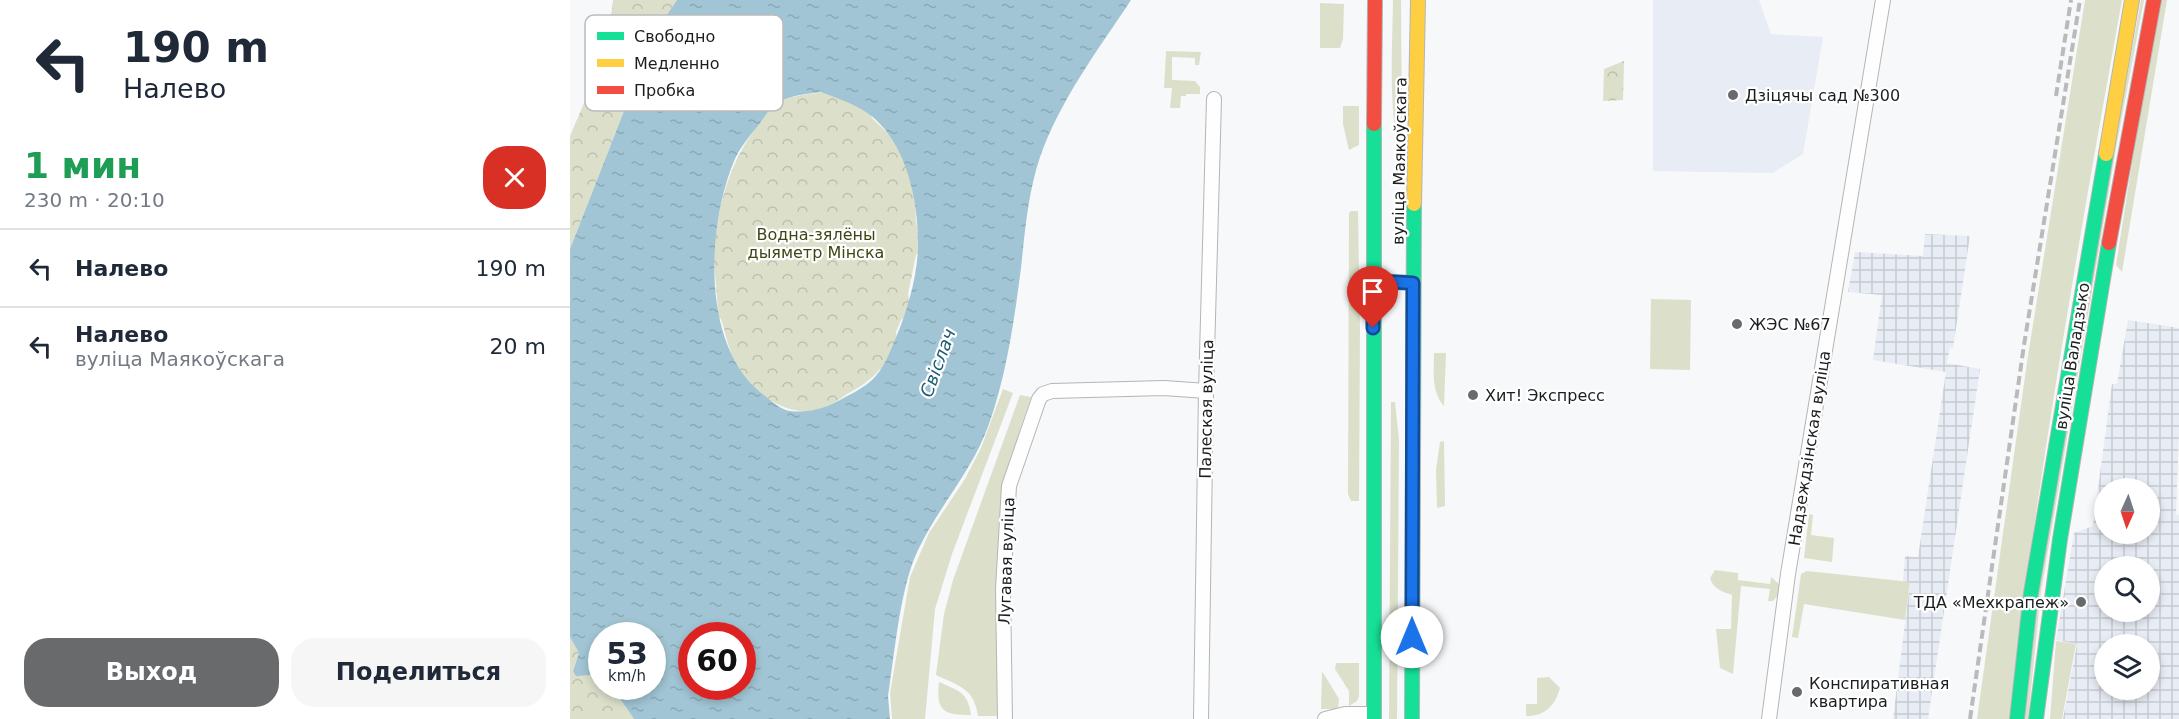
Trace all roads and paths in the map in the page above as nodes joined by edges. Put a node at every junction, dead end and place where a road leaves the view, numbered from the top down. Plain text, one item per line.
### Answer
1 (1375, 0) edge
2 (1418, 0) edge
3 (1883, 0) edge
4 (2132, 0) edge
5 (2154, 0) edge
6 (1214, 99) dead end
7 (1373, 281) junction
8 (1413, 283) junction
9 (1206, 391) junction
10 (1374, 717) edge
11 (1005, 719) edge
12 (1201, 719) edge
13 (1325, 719) edge
14 (1412, 719) edge
15 (1769, 719) edge
16 (2017, 719) edge
17 (2036, 719) edge

1 - 7 main road, вуліца Маякоўскага
2 - 8 main road, вуліца Маякоўскага
3 - 15 street, Надзеждзінская вуліца
4 - 16 main road, вуліца Валадзько
5 - 17 main road, вуліца Валадзько
6 - 9 street, Палеская вуліца
7 - 8 main road
7 - 10 main road, вуліца Маякоўскага
8 - 14 main road, вуліца Маякоўскага
9 - 11 street, Лугавая вуліца
9 - 12 street, Палеская вуліца
10 - 13 street

